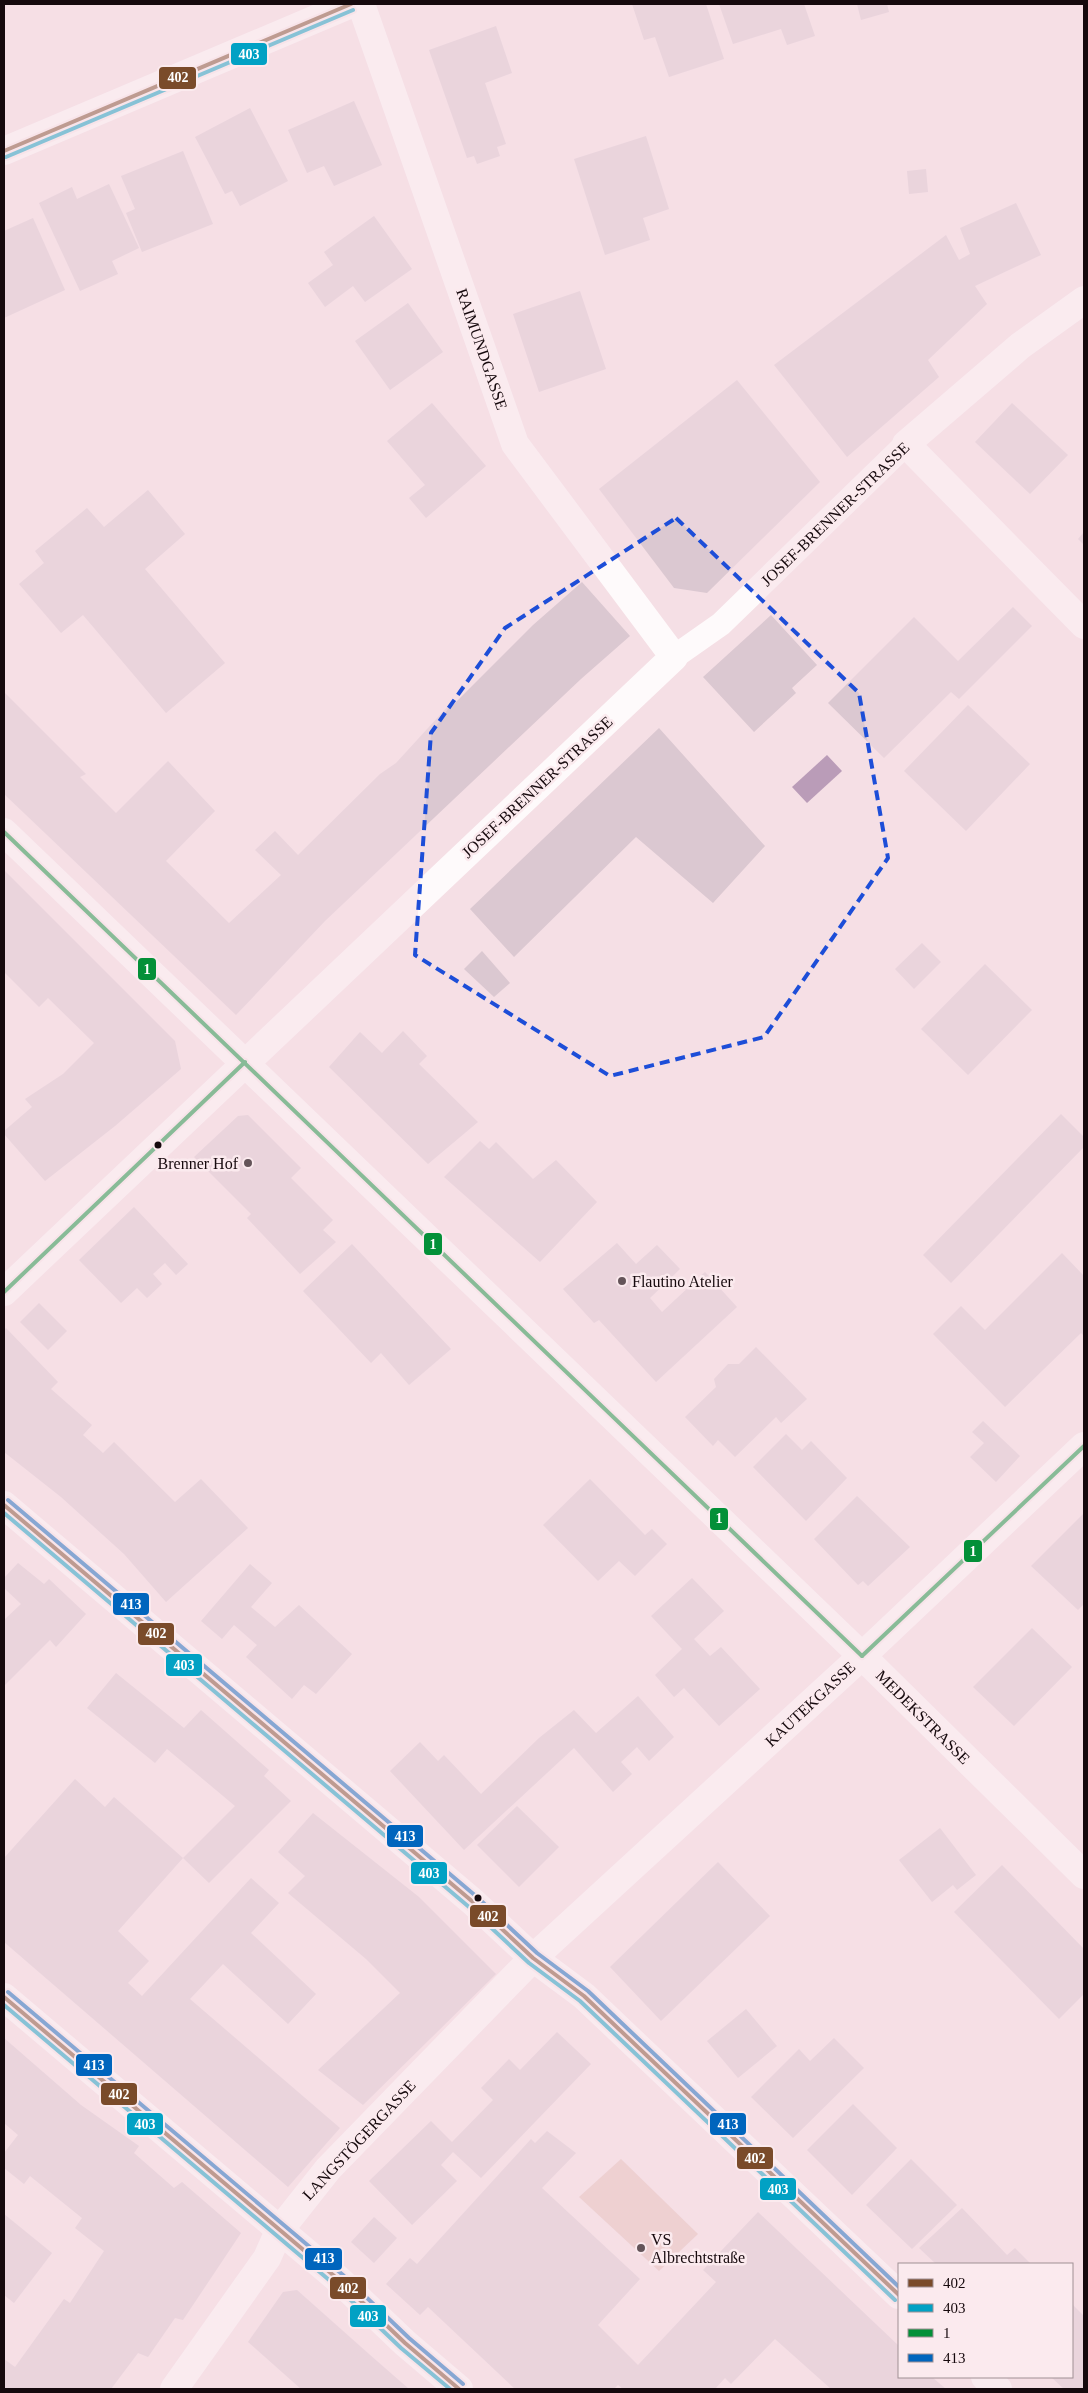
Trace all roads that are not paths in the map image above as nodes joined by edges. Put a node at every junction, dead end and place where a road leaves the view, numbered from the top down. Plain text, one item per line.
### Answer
1 (351, 4) edge
2 (361, 4) edge
3 (4, 151) edge
4 (1084, 300) edge
5 (906, 444) junction
6 (1084, 625) edge
7 (674, 657) junction
8 (4, 832) edge
9 (245, 1062) junction
10 (4, 1292) edge
11 (1084, 1446) edge
12 (4, 1504) edge
13 (862, 1656) junction
14 (1084, 1875) edge
15 (533, 1958) junction
16 (4, 1997) edge
17 (279, 2231) junction
18 (898, 2294) edge
19 (986, 2378) edge
20 (174, 2389) edge
21 (459, 2389) edge
22 (998, 2389) edge

1 - 3 street
2 - 7 street, RAIMUNDGASSE
4 - 5 street, JOSEF-BRENNER-STRASSE
5 - 6 street
5 - 7 lane, JOSEF-BRENNER-STRASSE
7 - 9 street, JOSEF-BRENNER-STRASSE
8 - 9 street, MEDEKSTRASSE
9 - 10 street, JOSEF-BRENNER-STRASSE
9 - 13 street, MEDEKSTRASSE
11 - 13 street, KAUTEKGASSE
12 - 15 street
13 - 14 street, MEDEKSTRASSE
13 - 15 street, KAUTEKGASSE
15 - 17 street, LANGSTÖGERGASSE
15 - 18 street
16 - 17 street
17 - 20 street, LANGSTÖGERGASSE
17 - 21 street
19 - 22 street

